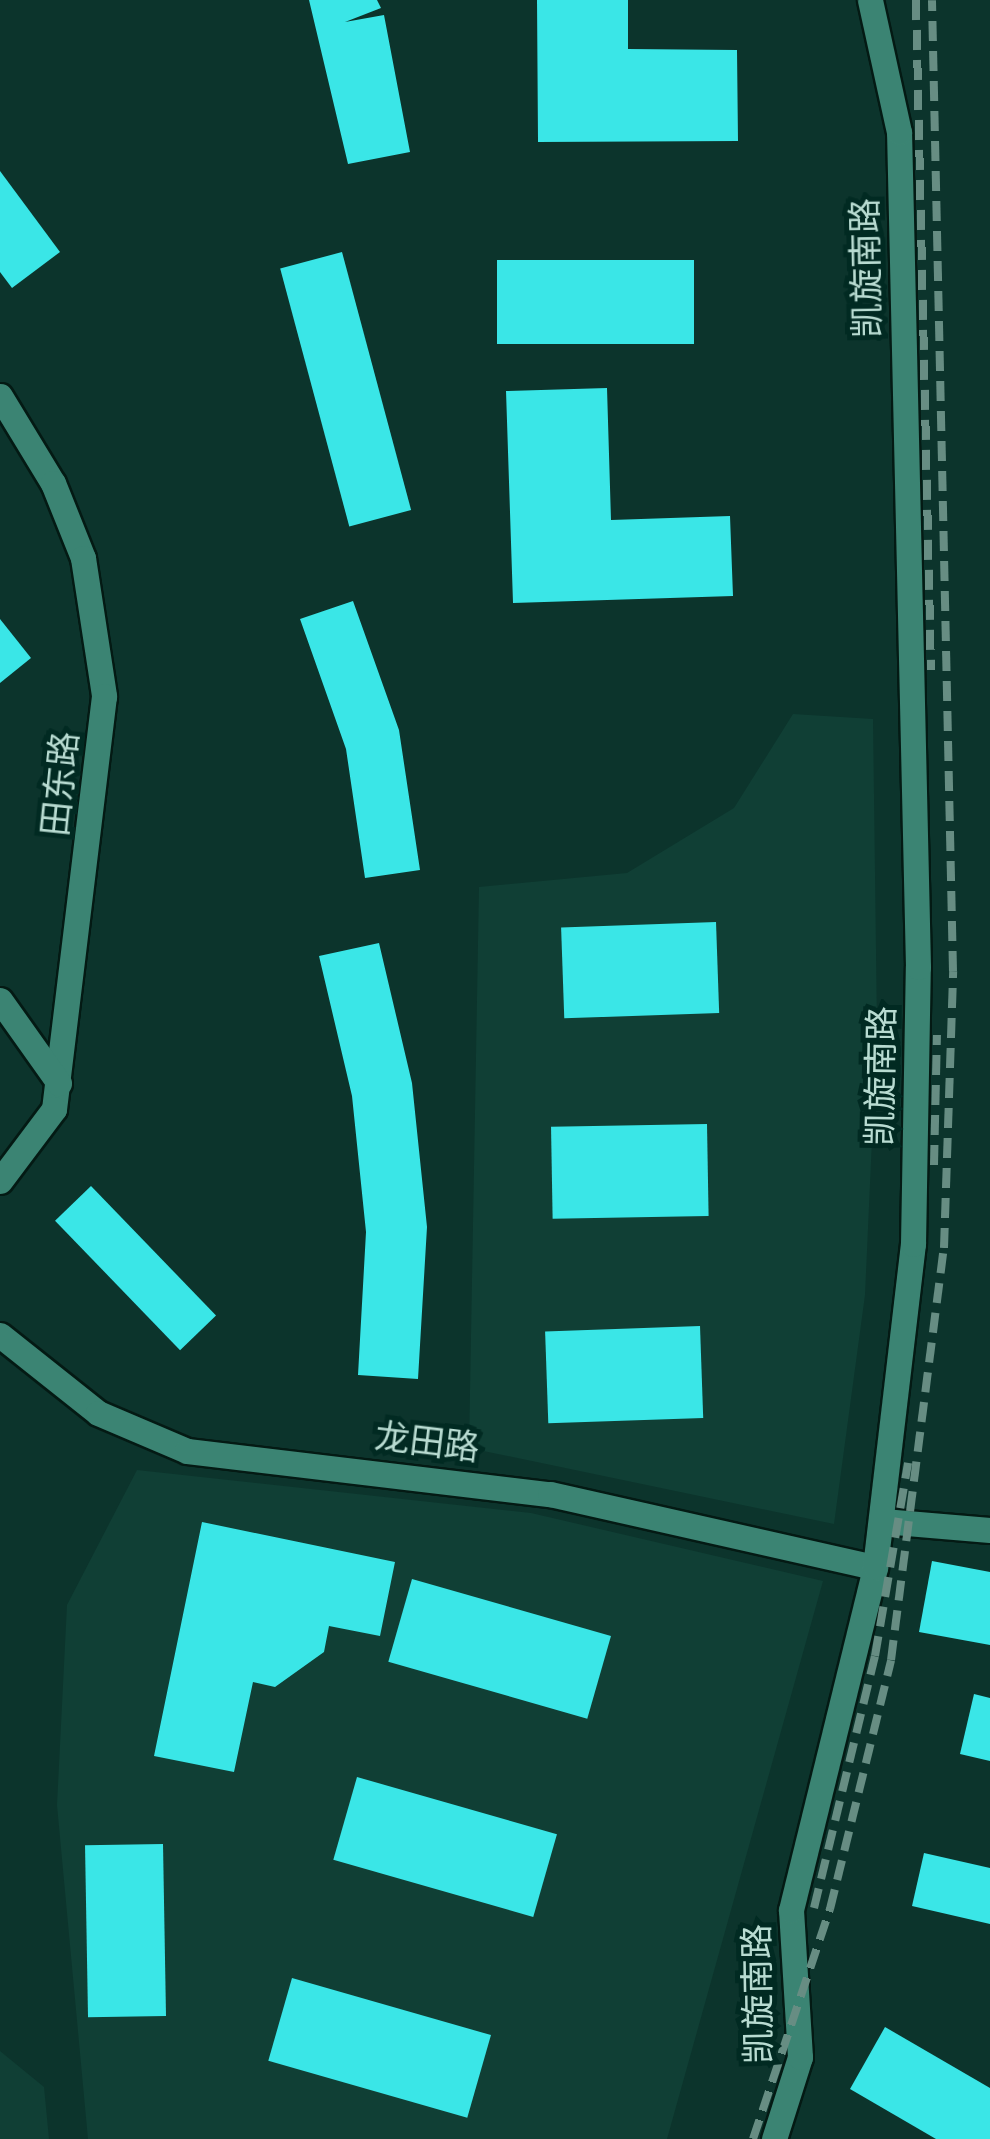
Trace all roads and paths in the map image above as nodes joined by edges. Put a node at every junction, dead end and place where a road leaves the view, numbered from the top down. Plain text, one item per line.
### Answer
1 (870, 0) edge
2 (0, 396) edge
3 (0, 1000) edge
4 (59, 1082) junction
5 (0, 1181) edge
6 (0, 1336) edge
7 (883, 1520) junction
8 (990, 1530) edge
9 (875, 1567) junction
10 (774, 2139) edge

1 - 7 street, 凯旋南路
2 - 4 street, 田东路
3 - 4 street
4 - 5 street, 田东路
6 - 9 street, 龙田路
7 - 8 street
7 - 9 street, 凯旋南路
9 - 10 street, 凯旋南路

